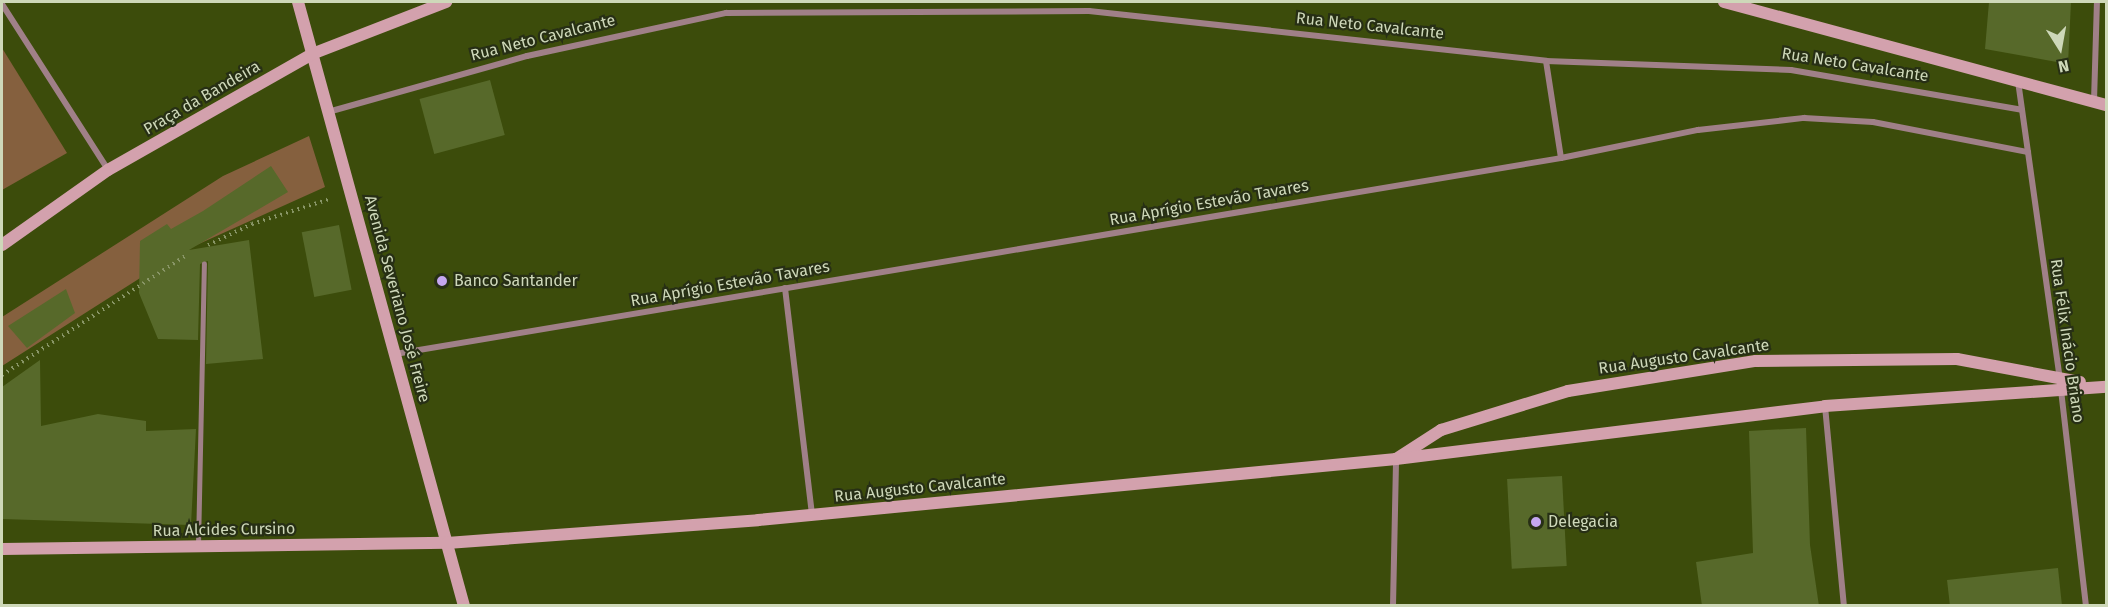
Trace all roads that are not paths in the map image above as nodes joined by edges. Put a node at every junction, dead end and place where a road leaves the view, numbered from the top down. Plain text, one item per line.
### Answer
1 (298, 2) edge
2 (446, 2) edge
3 (1724, 2) edge
4 (2097, 2) edge
5 (2, 4) edge
6 (312, 54) junction
7 (1546, 61) junction
8 (2018, 81) junction
9 (2094, 100) junction
10 (2106, 105) edge
11 (2022, 110) junction
12 (328, 112) junction
13 (2028, 152) junction
14 (1561, 158) junction
15 (108, 170) junction
16 (2, 245) edge
17 (204, 264) dead end
18 (785, 288) junction
19 (394, 354) junction
20 (2060, 383) junction
21 (2102, 386) edge
22 (1825, 406) junction
23 (1396, 459) junction
24 (812, 515) junction
25 (447, 543) junction
26 (198, 546) junction
27 (2, 549) edge
28 (464, 606) edge
29 (1393, 606) edge
30 (1844, 606) edge
31 (2086, 606) edge

1 - 6 street, Avenida Severiano José Freire
2 - 6 street
3 - 8 street, Rua Neto Cavalcante
4 - 9 street
5 - 15 street
6 - 12 street, Avenida Severiano José Freire
6 - 15 street, Praça da Bandeira
7 - 11 street, Rua Neto Cavalcante
7 - 12 street, Rua Neto Cavalcante
7 - 14 street
8 - 9 street, Rua Neto Cavalcante
8 - 11 street, Rua Félix Inácio Briano
9 - 10 street, Rua Neto Cavalcante
11 - 13 street, Rua Félix Inácio Briano
12 - 19 street, Avenida Severiano José Freire
13 - 14 street, Rua Aprígio Estevão Tavares
13 - 20 street, Rua Félix Inácio Briano
14 - 18 street, Rua Aprígio Estevão Tavares
15 - 16 street, Praça da Bandeira
17 - 26 lane
18 - 19 street, Rua Aprígio Estevão Tavares
18 - 24 street
19 - 25 street, Avenida Severiano José Freire
20 - 21 street, Rua Augusto Cavalcante
20 - 22 street, Rua Augusto Cavalcante
20 - 23 street, Rua Augusto Cavalcante
20 - 31 street, Rua Félix Inácio Briano
22 - 23 street, Rua Augusto Cavalcante
22 - 30 street
23 - 24 street, Rua Augusto Cavalcante
23 - 29 street
24 - 25 street, Rua Augusto Cavalcante
25 - 26 street, Rua Alcides Cursino
25 - 28 street, Avenida Severiano José Freire
26 - 27 street, Rua Alcides Cursino

